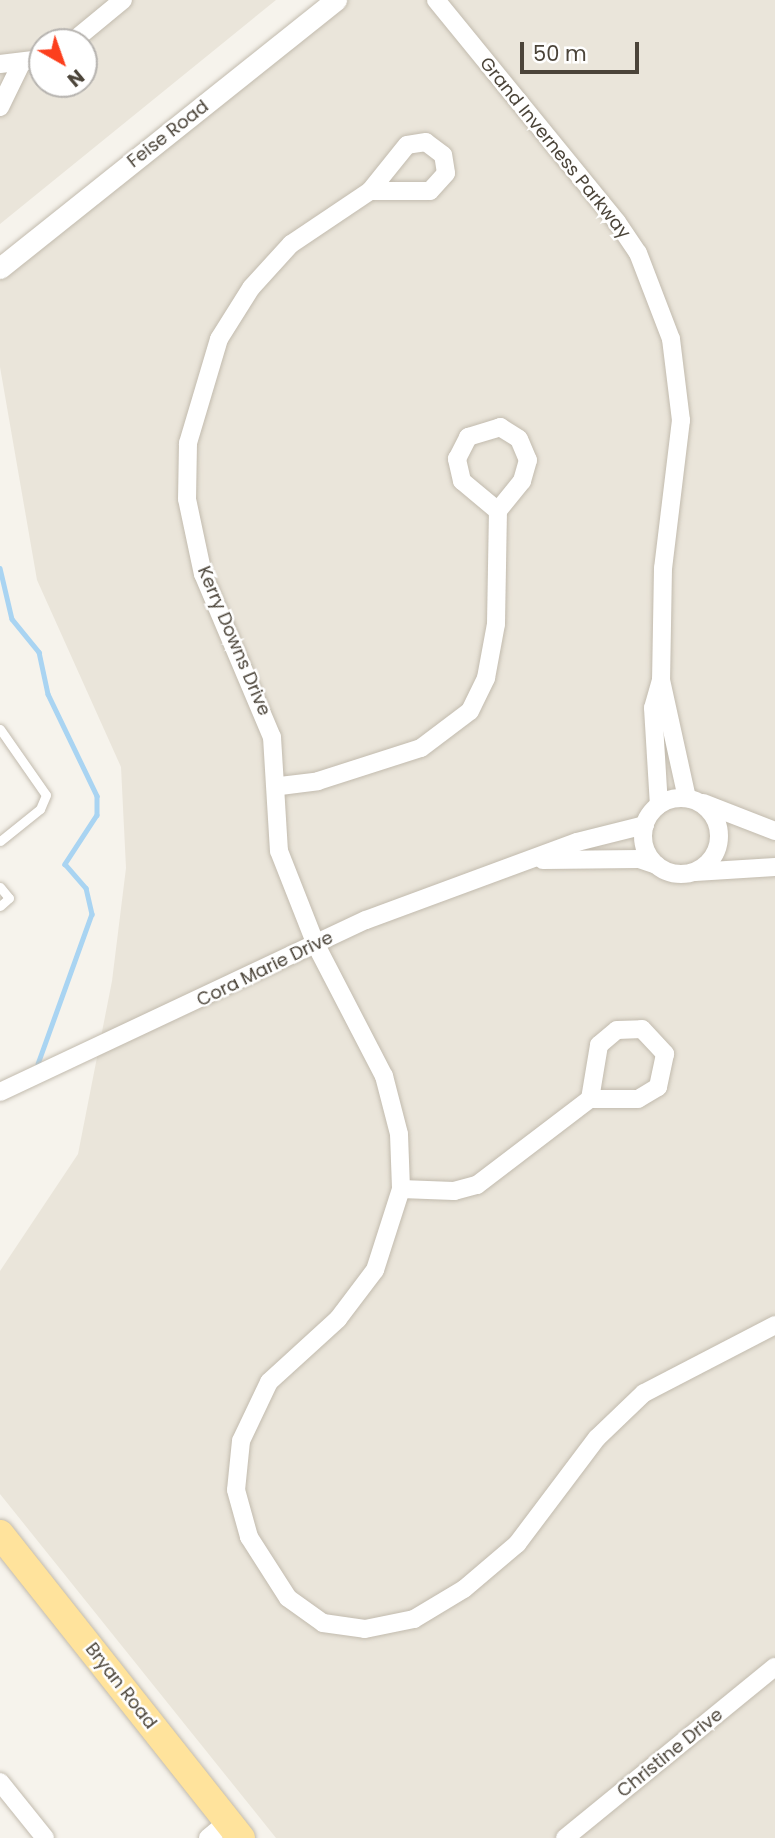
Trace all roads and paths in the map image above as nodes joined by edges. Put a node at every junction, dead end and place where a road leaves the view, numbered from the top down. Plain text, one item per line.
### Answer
1 (123, 0) edge
2 (336, 0) edge
3 (436, 0) edge
4 (89, 28) edge
5 (28, 62) edge
6 (0, 64) edge
7 (21, 64) junction
8 (0, 107) edge
9 (370, 191) dead end
10 (0, 268) edge
11 (498, 511) junction
12 (661, 680) junction
13 (0, 729) edge
14 (280, 786) junction
15 (691, 799) junction
16 (659, 805) junction
17 (645, 825) junction
18 (775, 831) edge
19 (0, 841) edge
20 (536, 860) junction
21 (656, 865) junction
22 (775, 867) edge
23 (695, 872) junction
24 (0, 887) edge
25 (0, 906) edge
26 (316, 945) junction
27 (0, 1092) edge
28 (590, 1099) junction
29 (401, 1189) junction
30 (775, 1325) edge
31 (0, 1534) edge
32 (775, 1667) edge
33 (0, 1782) edge
34 (226, 1832) edge
35 (45, 1838) edge
36 (565, 1838) edge

1 - 4 street
2 - 10 street, Feise Road
3 - 12 street, Grand Inverness Parkway
5 - 7 street
6 - 7 street
7 - 8 street
9 - 14 street, Kerry Downs Drive
11 - 11 street
11 - 14 street
12 - 15 street, Grand Inverness Parkway
12 - 16 street, Grand Inverness Parkway
13 - 19 lane
14 - 26 street, Kerry Downs Drive
15 - 16 street
15 - 18 street
15 - 23 street
16 - 17 street
17 - 20 street, Cora Marie Drive
17 - 21 street
20 - 21 street, Cora Marie Drive
20 - 26 street, Cora Marie Drive
21 - 23 street
22 - 23 street
24 - 25 lane
26 - 27 street, Cora Marie Drive
26 - 29 street, Kerry Downs Drive
28 - 28 street
28 - 29 street
29 - 30 street, Kerry Downs Drive
31 - 34 main road, Bryan Road
32 - 36 street, Christine Drive
33 - 35 street

